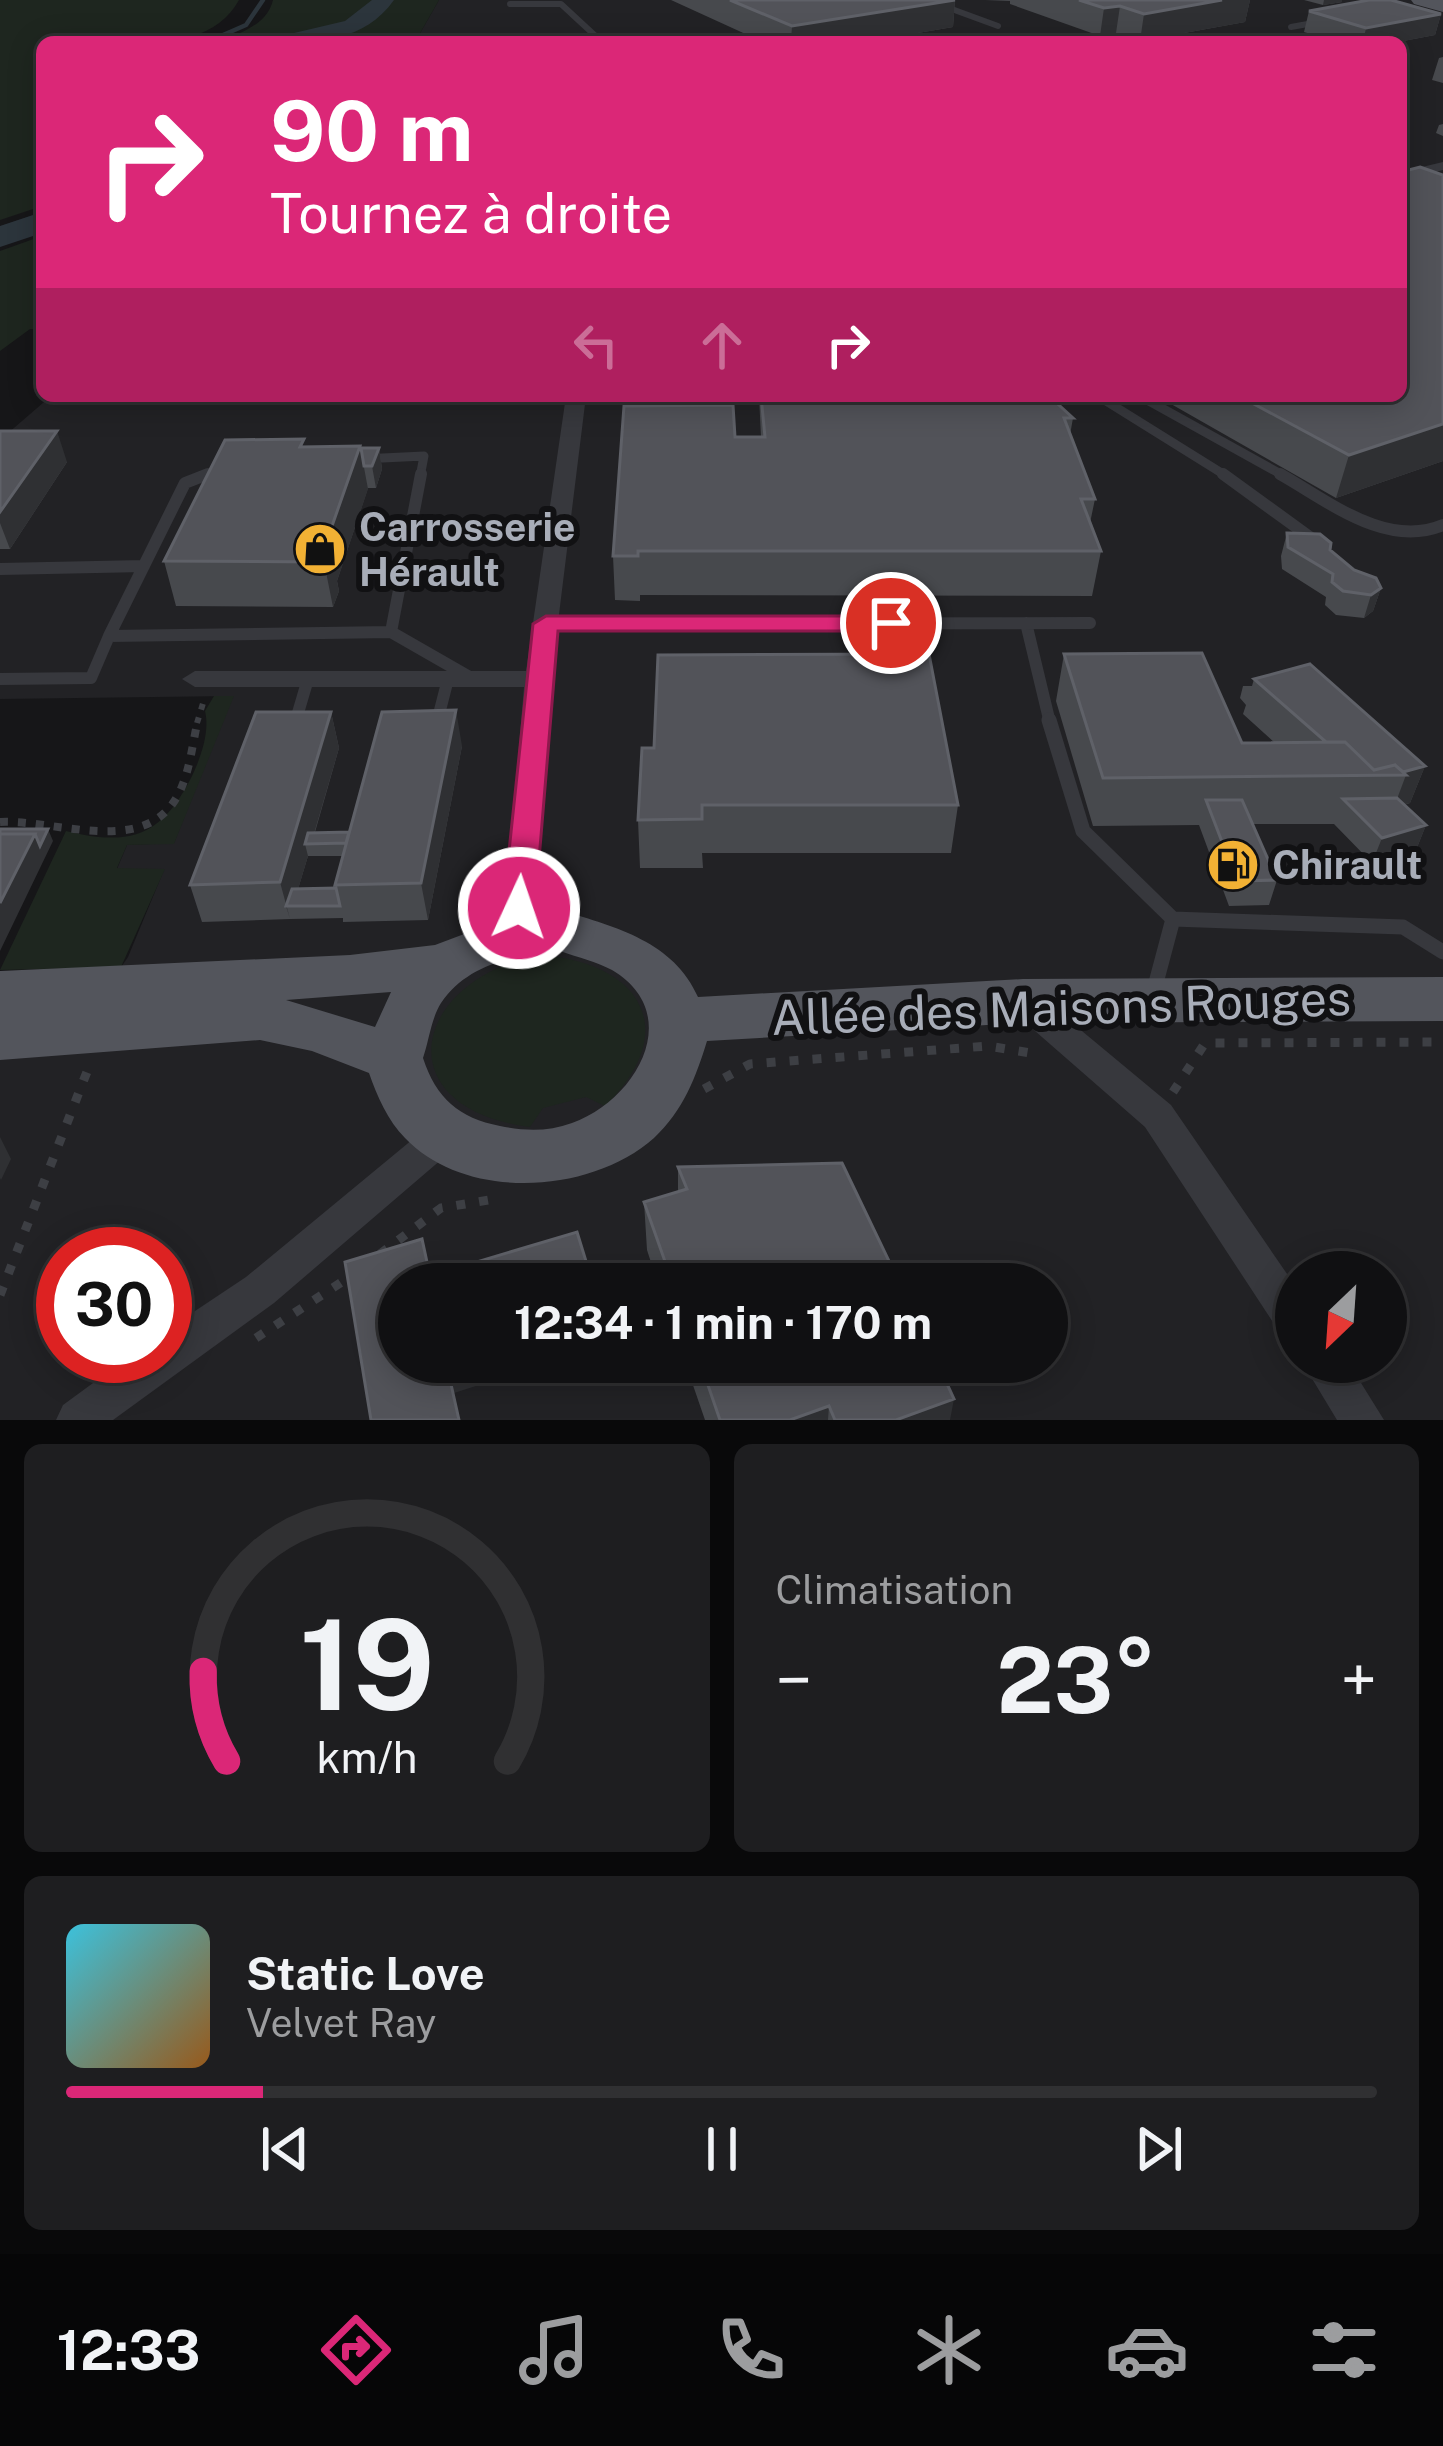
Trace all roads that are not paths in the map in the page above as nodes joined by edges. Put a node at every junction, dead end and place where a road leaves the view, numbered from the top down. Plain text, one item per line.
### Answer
1 (927, 0) edge
2 (1420, 0) edge
3 (1434, 0) edge
4 (510, 4) dead end
5 (941, 5) junction
6 (1443, 6) edge
7 (919, 9) edge
8 (1334, 20) edge
9 (998, 26) dead end
10 (1291, 27) dead end
11 (596, 36) edge
12 (1443, 166) edge
13 (1407, 175) edge
14 (575, 402) edge
15 (1108, 402) edge
16 (1151, 402) edge
17 (354, 459) edge
18 (236, 463) edge
19 (1443, 525) edge
20 (1324, 548) edge
21 (144, 566) junction
22 (0, 569) edge
23 (1026, 623) junction
24 (1090, 623) dead end
25 (546, 624) junction
26 (391, 632) junction
27 (109, 635) junction
28 (0, 679) edge
29 (204, 679) road end
30 (308, 679) junction
31 (460, 679) junction
32 (538, 679) junction
33 (437, 722) edge
34 (294, 728) edge
35 (1173, 919) junction
36 (519, 933) junction
37 (1443, 952) edge
38 (446, 964) junction
39 (0, 993) edge
40 (1152, 1000) junction
41 (1443, 1000) edge
42 (1023, 1001) junction
43 (680, 1021) junction
44 (0, 1037) edge
45 (394, 1058) junction
46 (443, 1136) junction
47 (1275, 1291) edge
48 (192, 1337) edge
49 (128, 1383) edge
50 (1337, 1383) edge
51 (78, 1420) edge
52 (1362, 1420) edge

1 - 5 lane
2 - 6 main road
3 - 6 lane
4 - 11 lane
5 - 7 lane
5 - 9 lane
8 - 10 lane
12 - 13 street
14 - 25 street
15 - 20 lane
16 - 19 lane
17 - 26 lane
18 - 21 lane
21 - 22 lane
21 - 27 lane
23 - 24 lane
23 - 25 lane
23 - 35 lane
25 - 32 street
26 - 27 lane
26 - 31 lane
27 - 28 lane
29 - 30 street
30 - 31 street
30 - 34 lane
31 - 32 street
31 - 33 lane
32 - 36 street
35 - 37 lane
35 - 40 lane
36 - 38 main road
36 - 43 main road
38 - 39 main road
38 - 45 main road
40 - 41 main road, Allée des Maisons Rouges
40 - 42 main road, Allée des Maisons Rouges
42 - 43 main road, Allée des Maisons Rouges
42 - 47 street
43 - 46 main road
44 - 45 main road
45 - 46 main road
46 - 48 street
49 - 51 street
50 - 52 street

